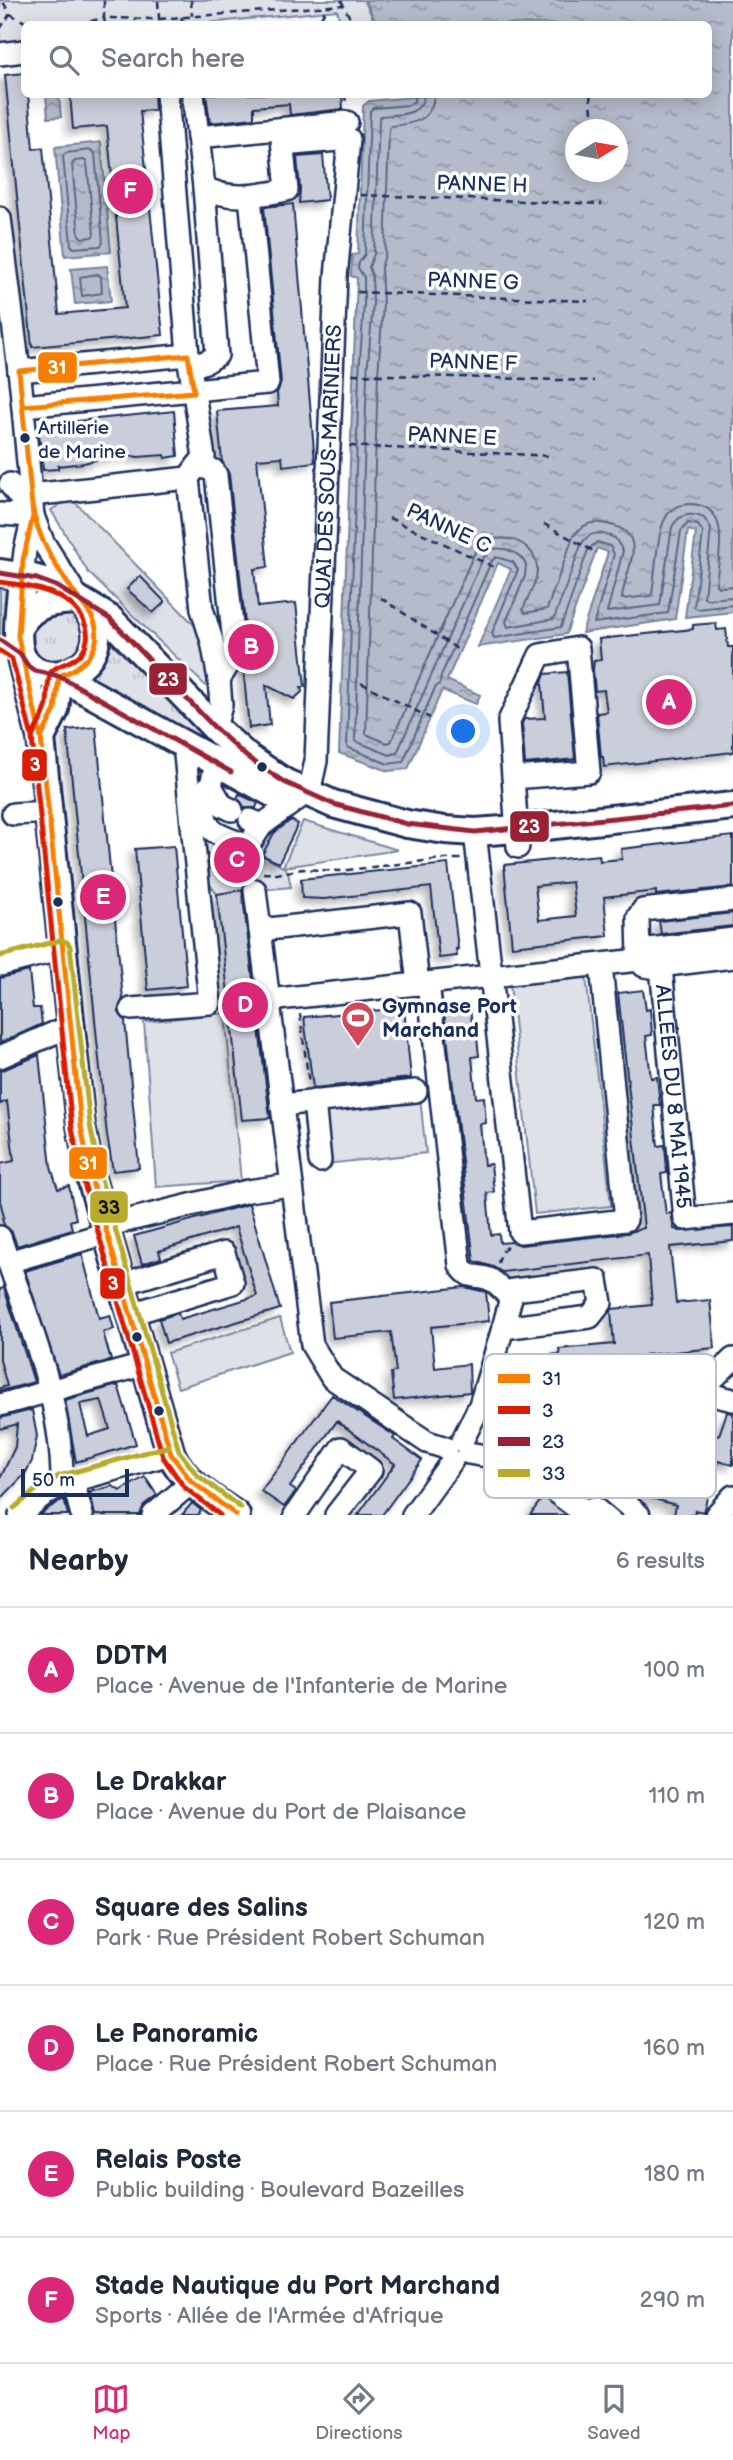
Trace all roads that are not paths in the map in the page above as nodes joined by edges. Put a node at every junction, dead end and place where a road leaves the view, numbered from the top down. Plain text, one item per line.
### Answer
1 (21, 51) edge
2 (0, 54) edge
3 (167, 98) edge
4 (193, 98) edge
5 (198, 138) junction
6 (283, 145) junction
7 (204, 187) junction
8 (250, 196) junction
9 (0, 218) edge
10 (189, 361) junction
11 (19, 370) junction
12 (194, 392) junction
13 (23, 406) junction
14 (193, 472) junction
15 (10, 484) dead end
16 (32, 506) junction
17 (0, 514) edge
18 (11, 575) edge
19 (79, 600) junction
20 (13, 640) edge
21 (59, 676) junction
22 (219, 679) junction
23 (90, 693) junction
24 (55, 710) junction
25 (215, 728) junction
26 (41, 738) junction
27 (184, 745) junction
28 (214, 775) junction
29 (513, 778) junction
30 (299, 798) junction
31 (733, 806) edge
32 (49, 812) junction
33 (13, 814) dead end
34 (248, 818) junction
35 (733, 824) edge
36 (518, 838) junction
37 (476, 846) junction
38 (254, 881) road end
39 (733, 900) edge
40 (260, 930) junction
41 (733, 939) edge
42 (62, 949) junction
43 (733, 957) edge
44 (639, 960) junction
45 (1, 962) edge
46 (601, 965) junction
47 (661, 967) junction
48 (492, 976) junction
49 (423, 983) junction
50 (269, 1000) junction
51 (131, 1009) dead end
52 (71, 1030) junction
53 (0, 1057) edge
54 (416, 1091) dead end
55 (313, 1092) junction
56 (281, 1105) junction
57 (320, 1161) dead end
58 (290, 1185) junction
59 (733, 1214) edge
60 (106, 1230) junction
61 (0, 1237) edge
62 (8, 1262) junction
63 (122, 1284) junction
64 (511, 1298) junction
65 (131, 1314) junction
66 (503, 1328) junction
67 (495, 1354) edge
68 (733, 1359) edge
69 (146, 1364) junction
70 (716, 1376) edge
71 (49, 1392) junction
72 (484, 1392) edge
73 (0, 1405) edge
74 (457, 1451) junction
75 (171, 1454) junction
76 (484, 1455) edge
77 (68, 1482) junction
78 (191, 1483) junction
79 (733, 1496) edge
80 (620, 1498) edge
81 (231, 1514) edge
82 (20, 1515) edge
83 (82, 1515) edge
84 (153, 1515) edge
85 (295, 1515) edge
86 (336, 1515) edge
87 (413, 1515) edge
88 (639, 1515) edge
89 (716, 1515) edge

1 - 2 street
3 - 10 street
4 - 5 street
5 - 6 street
5 - 7 street
6 - 8 street
6 - 30 street, QUAI DES SOUS-MARINIERS
7 - 8 street
7 - 10 street
8 - 12 street
9 - 11 street
10 - 11 street
10 - 12 street
11 - 13 street
12 - 13 street
12 - 14 street
13 - 16 street
14 - 16 street
14 - 22 street
14 - 22 street
15 - 16 street
16 - 17 street
16 - 18 street
16 - 19 street
18 - 19 main road
18 - 20 main road
19 - 20 main road
19 - 21 main road
19 - 25 main road
20 - 21 main road
20 - 26 main road
21 - 23 main road
21 - 24 main road
22 - 25 street
23 - 24 main road
23 - 27 main road
24 - 26 main road
25 - 30 main road
26 - 32 main road
27 - 28 main road
27 - 51 street
28 - 30 main road
28 - 34 street
28 - 34 street
29 - 29 street
29 - 36 street
30 - 34 street
30 - 37 main road
31 - 36 main road
32 - 33 street
32 - 42 main road
35 - 36 main road
36 - 37 main road
37 - 48 street
38 - 40 street
39 - 44 street
40 - 49 street
40 - 50 street
41 - 44 street
42 - 45 street
42 - 52 main road
43 - 47 street
44 - 46 street
44 - 47 street
46 - 48 street
46 - 48 street
47 - 59 street, ALLÉES DU 8 MAI 1945
48 - 49 street
49 - 50 street
49 - 64 street
50 - 56 street
52 - 53 street
52 - 60 main road
54 - 55 street
55 - 56 street
55 - 57 street
56 - 58 street
58 - 60 street
58 - 74 street
60 - 62 street
60 - 63 main road
61 - 62 street
62 - 71 street
63 - 65 main road
63 - 65 street
64 - 66 street
64 - 66 street
65 - 69 main road
66 - 67 street
68 - 70 street
69 - 71 street
69 - 75 main road
71 - 73 street
71 - 77 street
72 - 74 street
74 - 76 street
74 - 87 street
75 - 77 street
75 - 78 main road
77 - 82 street
77 - 83 street
78 - 81 main road
78 - 84 street
79 - 89 street
80 - 88 street
85 - 86 street

